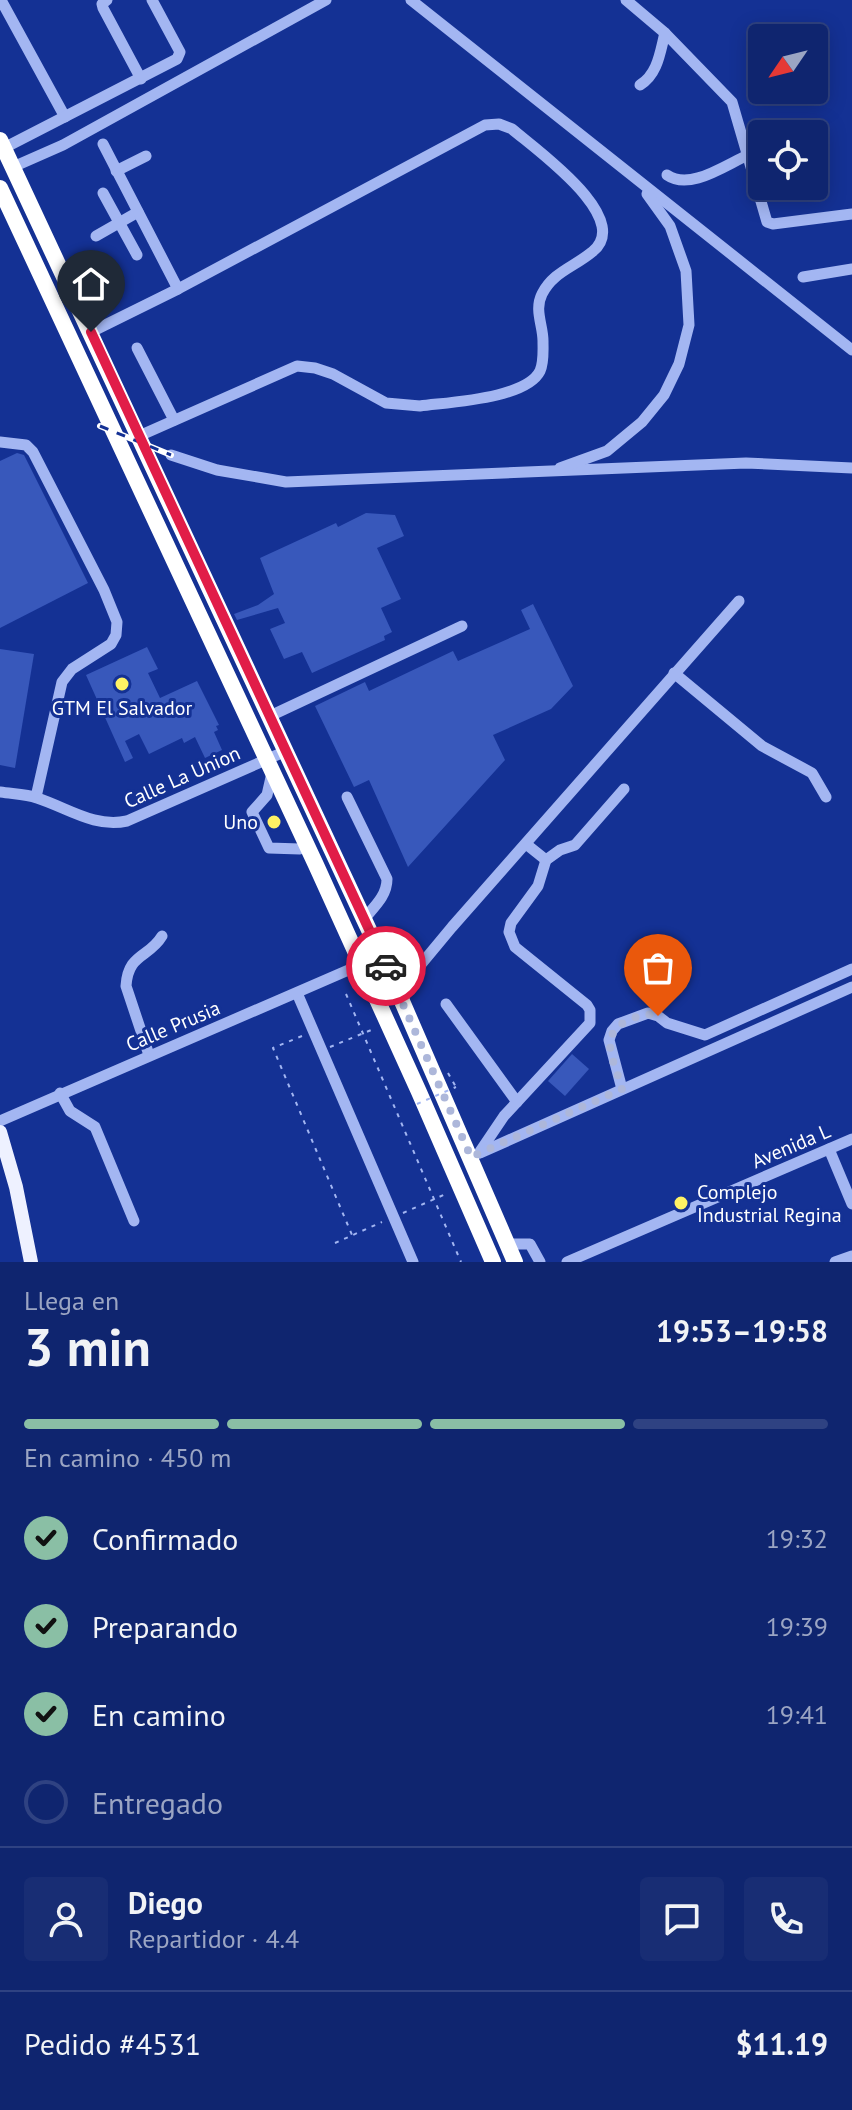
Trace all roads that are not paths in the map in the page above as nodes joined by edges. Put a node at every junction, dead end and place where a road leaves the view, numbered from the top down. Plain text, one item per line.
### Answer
1 (1, 0) edge
2 (107, 0) edge
3 (152, 0) edge
4 (326, 0) edge
5 (411, 0) edge
6 (626, 0) edge
7 (665, 33) junction
8 (141, 79) junction
9 (640, 85) dead end
10 (65, 117) junction
11 (2, 144) edge
12 (103, 144) dead end
13 (748, 155) joint
14 (146, 156) dead end
15 (13, 167) junction
16 (622, 168) junction
17 (116, 171) junction
18 (667, 175) dead end
19 (0, 188) edge
20 (103, 193) dead end
21 (28, 200) junction
22 (761, 200) edge
23 (9, 207) junction
24 (138, 212) junction
25 (852, 214) edge
26 (119, 223) junction
27 (96, 236) dead end
28 (50, 244) junction
29 (31, 253) junction
30 (137, 255) dead end
31 (852, 269) edge
32 (803, 277) dead end
33 (178, 289) junction
34 (91, 332) junction
35 (137, 348) dead end
36 (852, 350) edge
37 (174, 420) junction
38 (139, 436) junction
39 (0, 442) edge
40 (171, 455) dead end
41 (852, 468) edge
42 (548, 473) junction
43 (739, 601) dead end
44 (462, 626) dead end
45 (674, 673) junction
46 (270, 716) junction
47 (278, 734) junction
48 (286, 751) junction
49 (265, 759) junction
50 (624, 789) dead end
51 (0, 792) edge
52 (36, 797) junction
53 (308, 797) junction
54 (347, 797) dead end
55 (826, 797) dead end
56 (287, 804) junction
57 (526, 844) junction
58 (300, 849) dead end
59 (546, 860) junction
60 (364, 919) junction
61 (162, 936) dead end
62 (360, 965) junction
63 (852, 969) edge
64 (852, 987) edge
65 (398, 992) junction
66 (297, 993) junction
67 (446, 1004) dead end
68 (149, 1055) junction
69 (622, 1089) junction
70 (60, 1093) junction
71 (517, 1102) junction
72 (0, 1121) edge
73 (1, 1137) edge
74 (852, 1140) edge
75 (829, 1149) junction
76 (475, 1155) junction
77 (852, 1204) edge
78 (134, 1221) dead end
79 (507, 1244) junction
80 (852, 1256) edge
81 (31, 1262) edge
82 (413, 1262) edge
83 (493, 1262) edge
84 (515, 1262) edge
85 (540, 1262) edge
86 (567, 1262) edge
87 (835, 1262) edge

1 - 10 street
2 - 8 street
3 - 8 street
4 - 15 street
5 - 16 street
6 - 7 street
7 - 9 street
7 - 13 street
8 - 10 street
10 - 11 street
11 - 15 highway
12 - 17 street
13 - 18 street
14 - 17 street
15 - 21 highway
16 - 36 street
16 - 42 street
17 - 24 street
19 - 23 highway
20 - 26 street
21 - 23 highway
21 - 28 highway
22 - 25 street
23 - 29 highway
24 - 26 street
24 - 33 street
26 - 27 street
26 - 30 street
28 - 29 highway
28 - 34 highway
29 - 49 highway
31 - 32 street
33 - 34 street
33 - 37 street
34 - 38 highway
35 - 37 street
37 - 38 street
38 - 46 highway
39 - 52 street
40 - 42 street
41 - 42 street
43 - 45 street
44 - 46 street
45 - 55 street
45 - 57 street
46 - 47 highway
47 - 48 highway
47 - 49 highway
48 - 49 street, Calle La Union
48 - 53 highway
49 - 52 street, Calle La Union
49 - 56 highway
49 - 58 street
50 - 59 street
51 - 52 street, Calle La Union
53 - 56 highway
53 - 60 highway
54 - 60 street
56 - 62 highway
57 - 59 street
57 - 65 street
59 - 71 street
60 - 65 highway
61 - 68 street
62 - 66 street, Calle Prusia
62 - 83 highway
63 - 69 street
64 - 69 street
65 - 76 highway
66 - 68 street, Calle Prusia
66 - 82 street
67 - 71 street
68 - 70 street, Calle Prusia
69 - 76 street
70 - 72 street, Calle Prusia
70 - 78 street
71 - 76 street
73 - 81 main road
74 - 75 street, Avenida L
75 - 77 street
75 - 86 street, Avenida L
76 - 79 highway
79 - 84 highway
79 - 85 street
80 - 87 street

